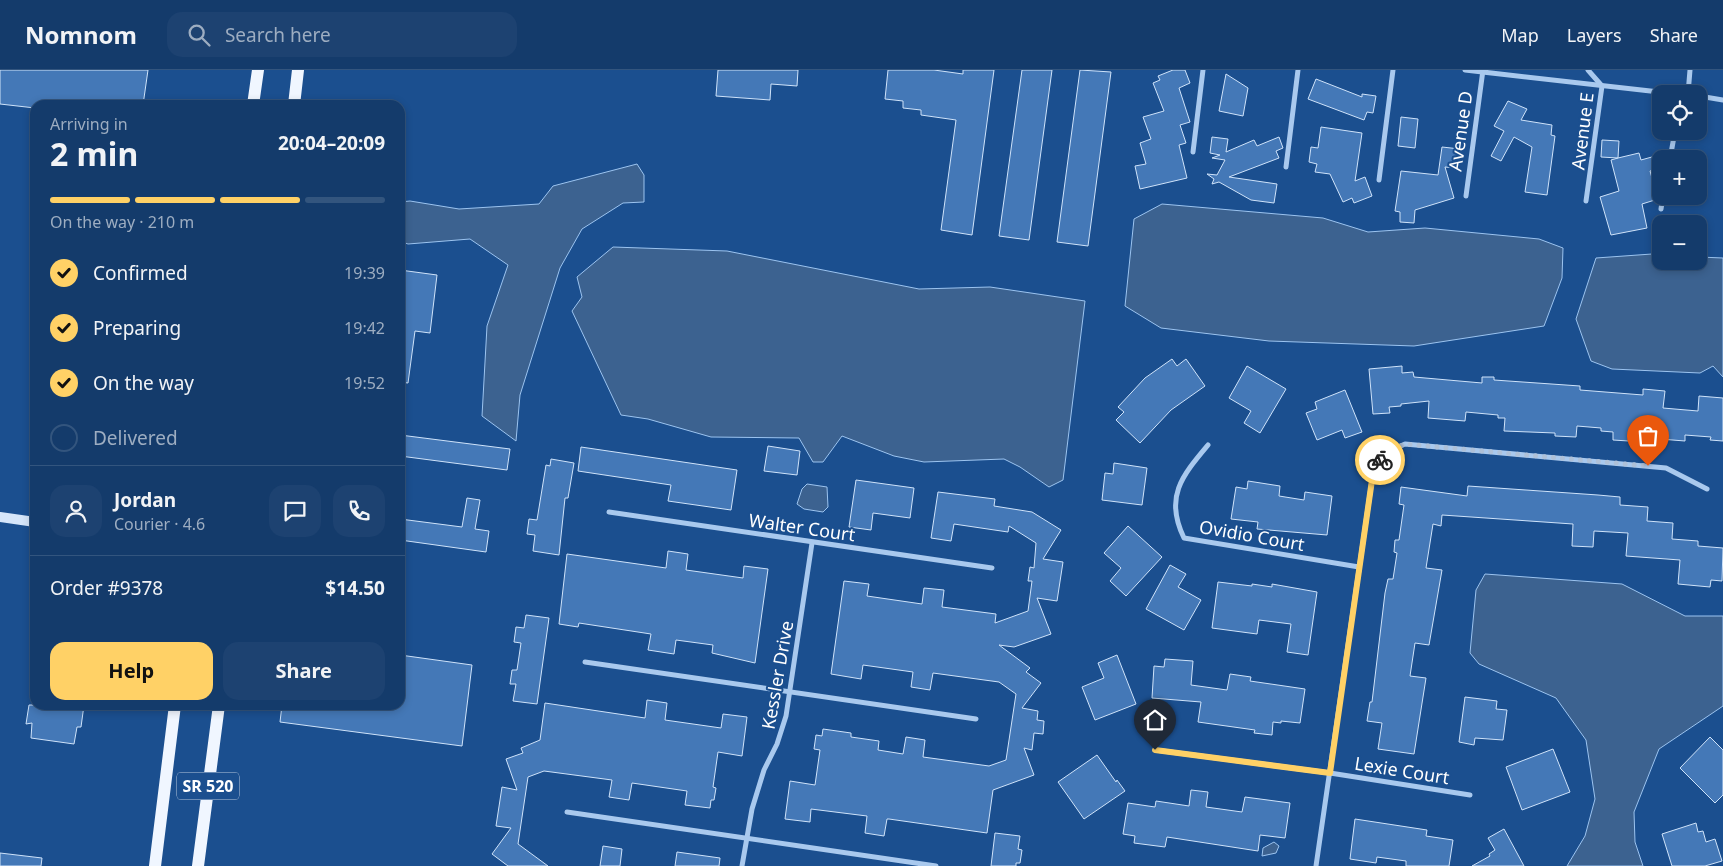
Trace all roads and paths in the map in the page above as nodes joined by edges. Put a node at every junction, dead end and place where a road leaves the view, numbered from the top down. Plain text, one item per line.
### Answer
1 (258, 70) edge
2 (298, 70) edge
3 (1203, 70) edge
4 (1298, 70) edge
5 (1393, 70) edge
6 (1465, 70) edge
7 (1588, 70) edge
8 (1690, 70) edge
9 (1482, 71) edge
10 (1689, 85) edge
11 (1602, 86) junction
12 (1652, 91) edge
13 (1707, 97) edge
14 (254, 100) edge
15 (295, 100) edge
16 (1723, 100) edge
17 (1193, 152) dead end
18 (1286, 166) dead end
19 (1379, 180) dead end
20 (1466, 196) dead end
21 (1586, 201) dead end
22 (1661, 205) edge
23 (1660, 210) dead end
24 (1208, 445) dead end
25 (1707, 489) dead end
26 (609, 512) dead end
27 (0, 517) edge
28 (30, 521) edge
29 (812, 543) junction
30 (1359, 567) junction
31 (992, 568) dead end
32 (586, 662) dead end
33 (790, 692) junction
34 (174, 710) edge
35 (218, 710) edge
36 (976, 719) dead end
37 (1155, 750) dead end
38 (1330, 773) junction
39 (1470, 795) dead end
40 (567, 812) dead end
41 (746, 838) junction
42 (155, 866) edge
43 (198, 866) edge
44 (742, 866) edge
45 (936, 866) edge
46 (1316, 866) edge

1 - 14 main road
2 - 15 main road
3 - 17 street
4 - 18 street
5 - 19 street
6 - 9 street
7 - 11 street, Avenue E
8 - 10 street
9 - 11 street
9 - 20 street, Avenue D
11 - 12 street
11 - 21 street, Avenue E
13 - 16 street
22 - 23 street
24 - 30 street, Ovidio Court
25 - 30 street
26 - 29 street, Walter Court
27 - 28 street
29 - 31 street, Walter Court
29 - 33 street, Kessler Drive
30 - 38 street
32 - 33 street
33 - 36 street
33 - 41 street, Kessler Drive
34 - 42 main road, SR 520
35 - 43 main road, SR 520
37 - 38 street, Lexie Court
38 - 39 street, Lexie Court
38 - 46 street
40 - 41 street
41 - 44 street, Kessler Drive
41 - 45 street

